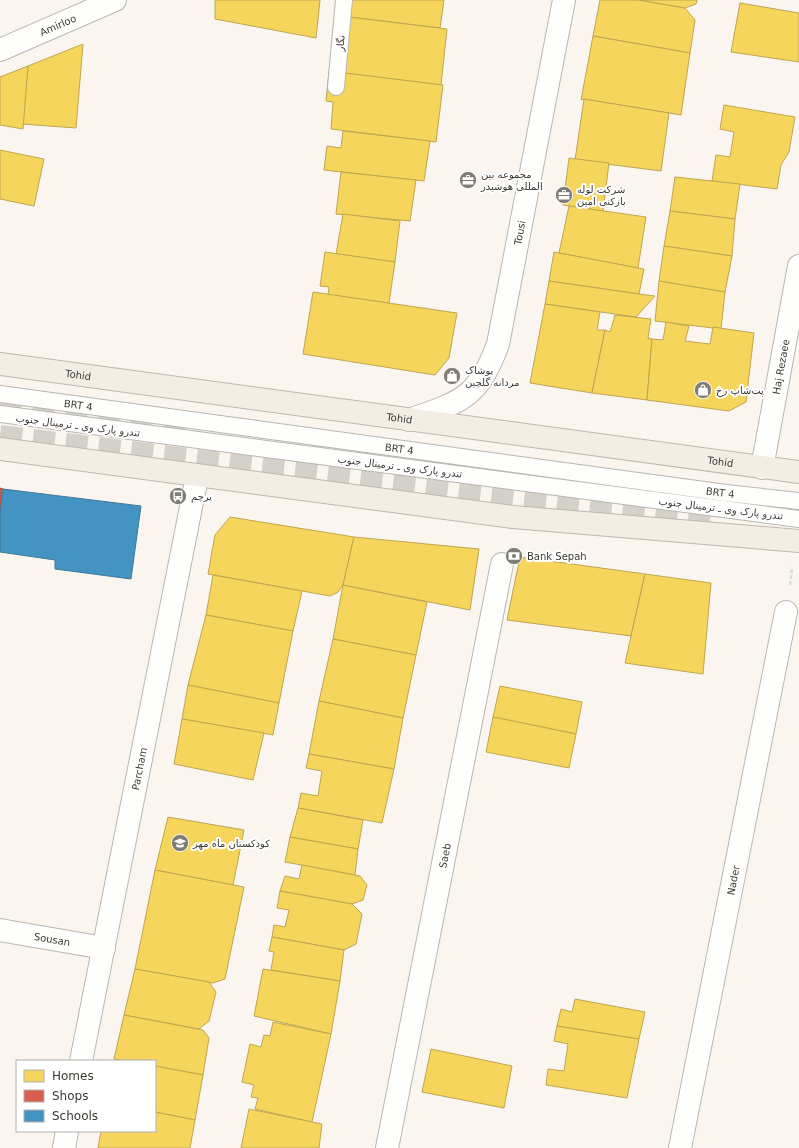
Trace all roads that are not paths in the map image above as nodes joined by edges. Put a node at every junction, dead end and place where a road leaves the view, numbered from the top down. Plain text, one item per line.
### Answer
1 (115, 0) edge
2 (344, 0) edge
3 (564, 0) edge
4 (0, 50) edge
5 (336, 87) dead end
6 (799, 266) edge
7 (0, 364) edge
8 (0, 394) edge
9 (0, 414) edge
10 (409, 420) junction
11 (0, 449) edge
12 (762, 468) junction
13 (799, 472) edge
14 (197, 477) junction
15 (799, 501) edge
16 (799, 519) edge
17 (797, 540) edge
18 (502, 564) dead end
19 (786, 612) road end
20 (0, 930) edge
21 (104, 948) junction
22 (81, 1060) edge
23 (67, 1132) edge
24 (64, 1148) edge
25 (387, 1148) edge
26 (680, 1148) edge

1 - 4 street, Amirloo
2 - 5 lane, نگار
3 - 10 street, Tousi
6 - 12 street, Haj Rezaee
7 - 10 main road, Tohid
8 - 15 lane, BRT 4
9 - 16 lane, تندرو پارک وی ـ ترمینال جنوب
10 - 12 main road, Tohid
11 - 14 main road
12 - 13 main road, Tohid
14 - 17 main road
14 - 21 street, Parcham
18 - 25 street, Saeb
19 - 26 street, Nader
20 - 21 street, Sousan
21 - 22 street, Parcham
23 - 24 street

